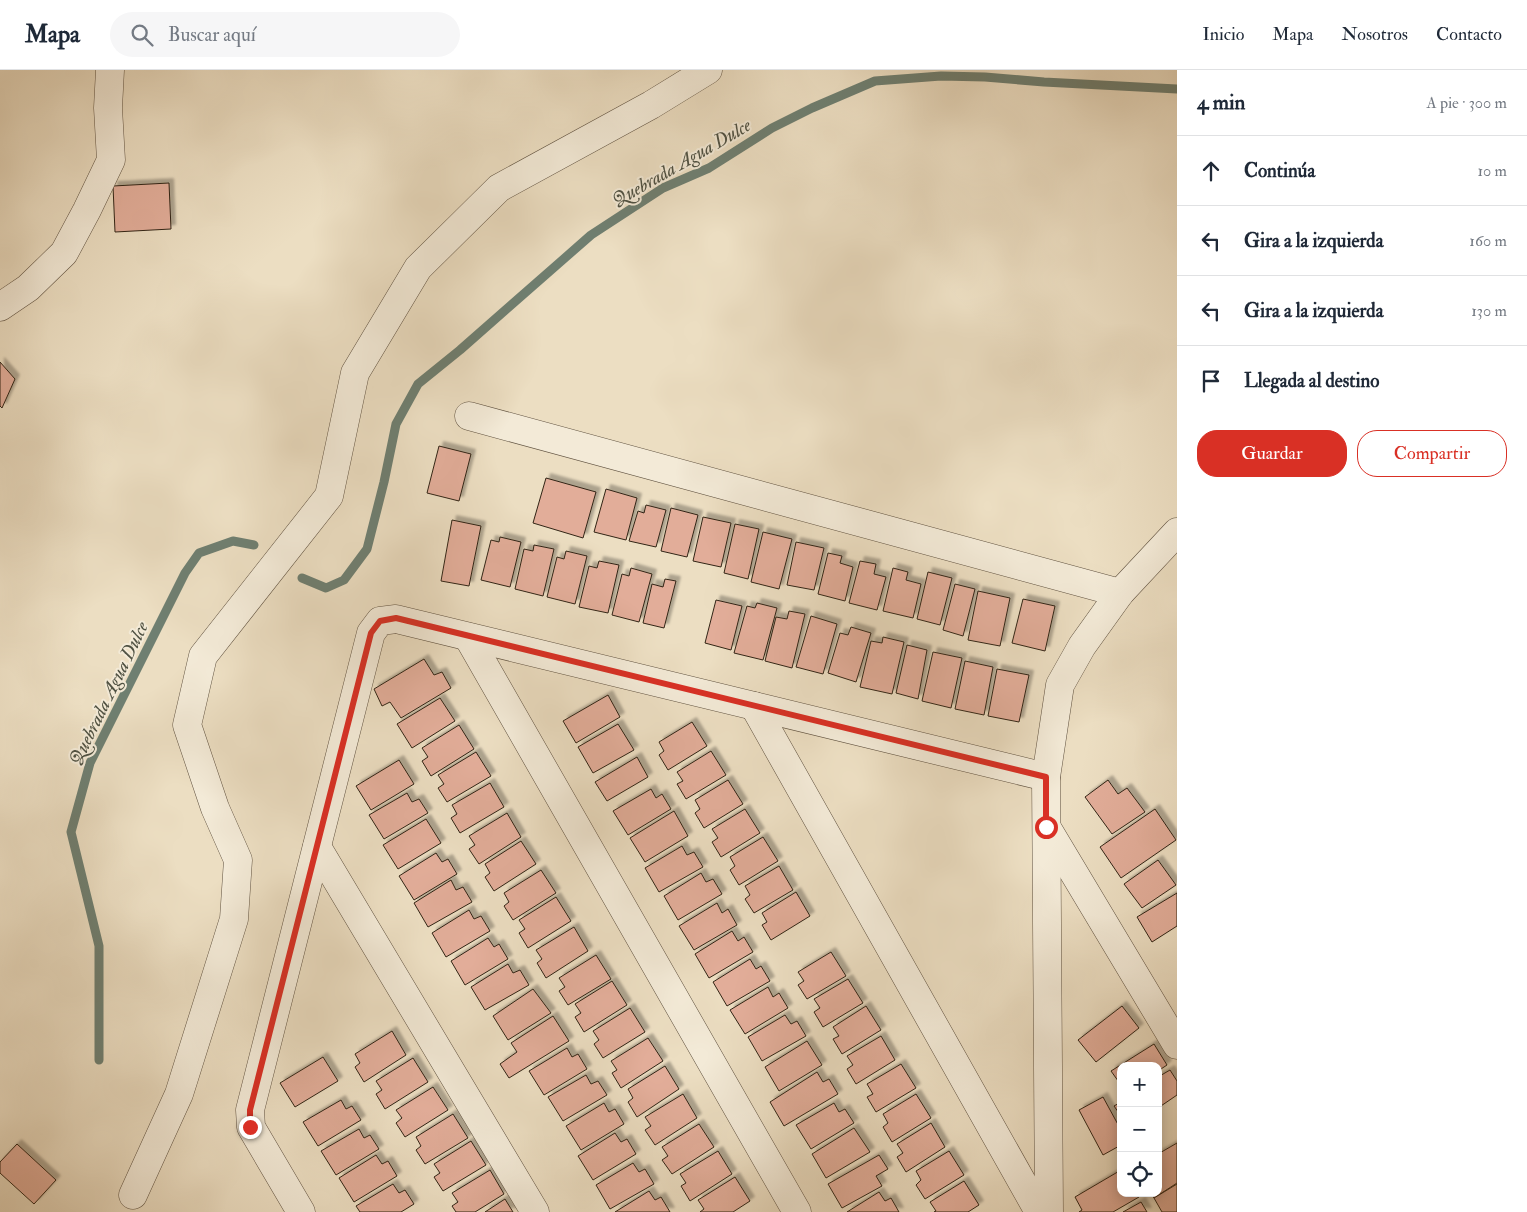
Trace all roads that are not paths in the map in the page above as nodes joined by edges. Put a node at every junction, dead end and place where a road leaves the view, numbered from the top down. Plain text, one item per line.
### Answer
1 (110, 70) edge
2 (708, 70) edge
3 (0, 307) edge
4 (469, 416) dead end
5 (1177, 532) edge
6 (1120, 593) junction
7 (468, 637) junction
8 (754, 706) junction
9 (1046, 777) junction
10 (1046, 827) junction
11 (317, 847) junction
12 (1177, 1045) edge
13 (133, 1195) dead end
14 (301, 1212) edge
15 (535, 1212) edge
16 (797, 1212) edge
17 (1039, 1212) edge
18 (1049, 1212) edge

1 - 3 street
2 - 13 street
4 - 6 street
5 - 6 street
6 - 9 street
7 - 8 street
7 - 11 street
7 - 16 street
8 - 9 street
8 - 17 street
9 - 10 street
10 - 12 street
10 - 18 street
11 - 14 street
11 - 15 street

